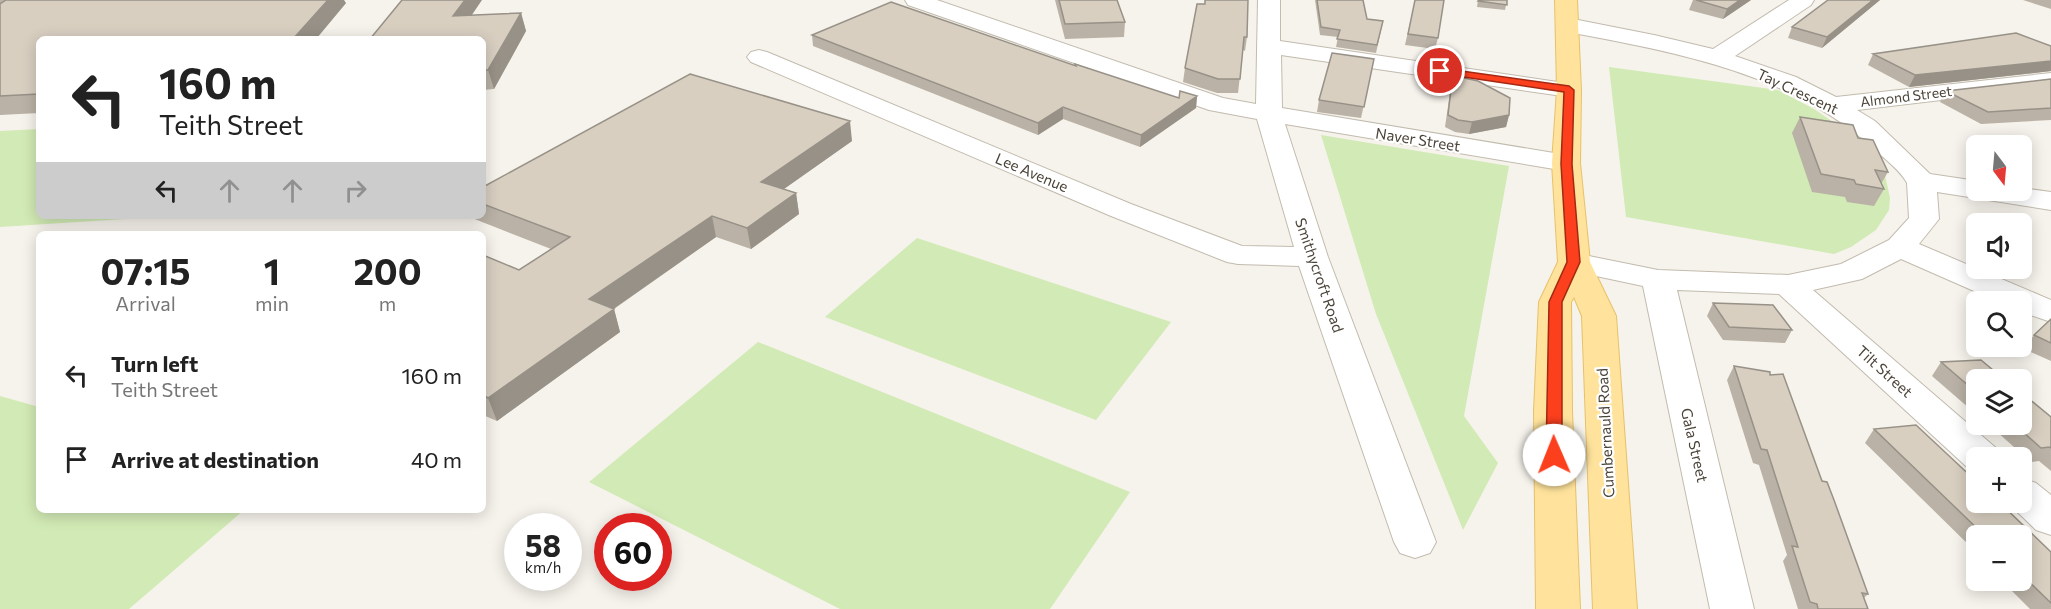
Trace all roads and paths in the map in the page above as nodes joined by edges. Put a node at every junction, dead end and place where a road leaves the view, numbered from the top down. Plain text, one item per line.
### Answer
1 (916, 0) edge
2 (1269, 0) edge
3 (1803, 0) edge
4 (1567, 12) edge
5 (1271, 46) junction
6 (759, 57) dead end
7 (1717, 57) junction
8 (2051, 80) edge
9 (1569, 90) junction
10 (1832, 105) junction
11 (1269, 115) junction
12 (1566, 164) junction
13 (1921, 181) junction
14 (1966, 188) edge
15 (2032, 198) edge
16 (2051, 201) edge
17 (1900, 247) junction
18 (1312, 256) junction
19 (1574, 262) junction
20 (1658, 280) junction
21 (1788, 285) junction
22 (2051, 312) edge
23 (1970, 447) edge
24 (2032, 502) edge
25 (2051, 519) edge
26 (1415, 542) dead end
27 (1558, 609) edge
28 (1615, 609) edge
29 (1732, 609) edge

1 - 11 street, Naver Street
2 - 5 street, Smithycroft Road
3 - 7 street
4 - 7 street, Tay Crescent
4 - 9 main road, Cumbernauld Road
5 - 9 street
5 - 11 street, Smithycroft Road
6 - 18 street, Lee Avenue
7 - 10 street, Tay Crescent
8 - 10 street, Almond Street
9 - 12 main road, Cumbernauld Road
10 - 13 street, Tay Crescent
11 - 12 street, Naver Street
11 - 18 street, Smithycroft Road
12 - 19 main road, Cumbernauld Road
13 - 14 street
13 - 17 street
15 - 16 street
17 - 21 street
17 - 22 street
18 - 26 street, Smithycroft Road
19 - 20 street
19 - 27 main road, Cumbernauld Road
19 - 28 main road, Cumbernauld Road
20 - 21 street
20 - 29 street, Gala Street
21 - 23 street, Tilt Street
24 - 25 street

